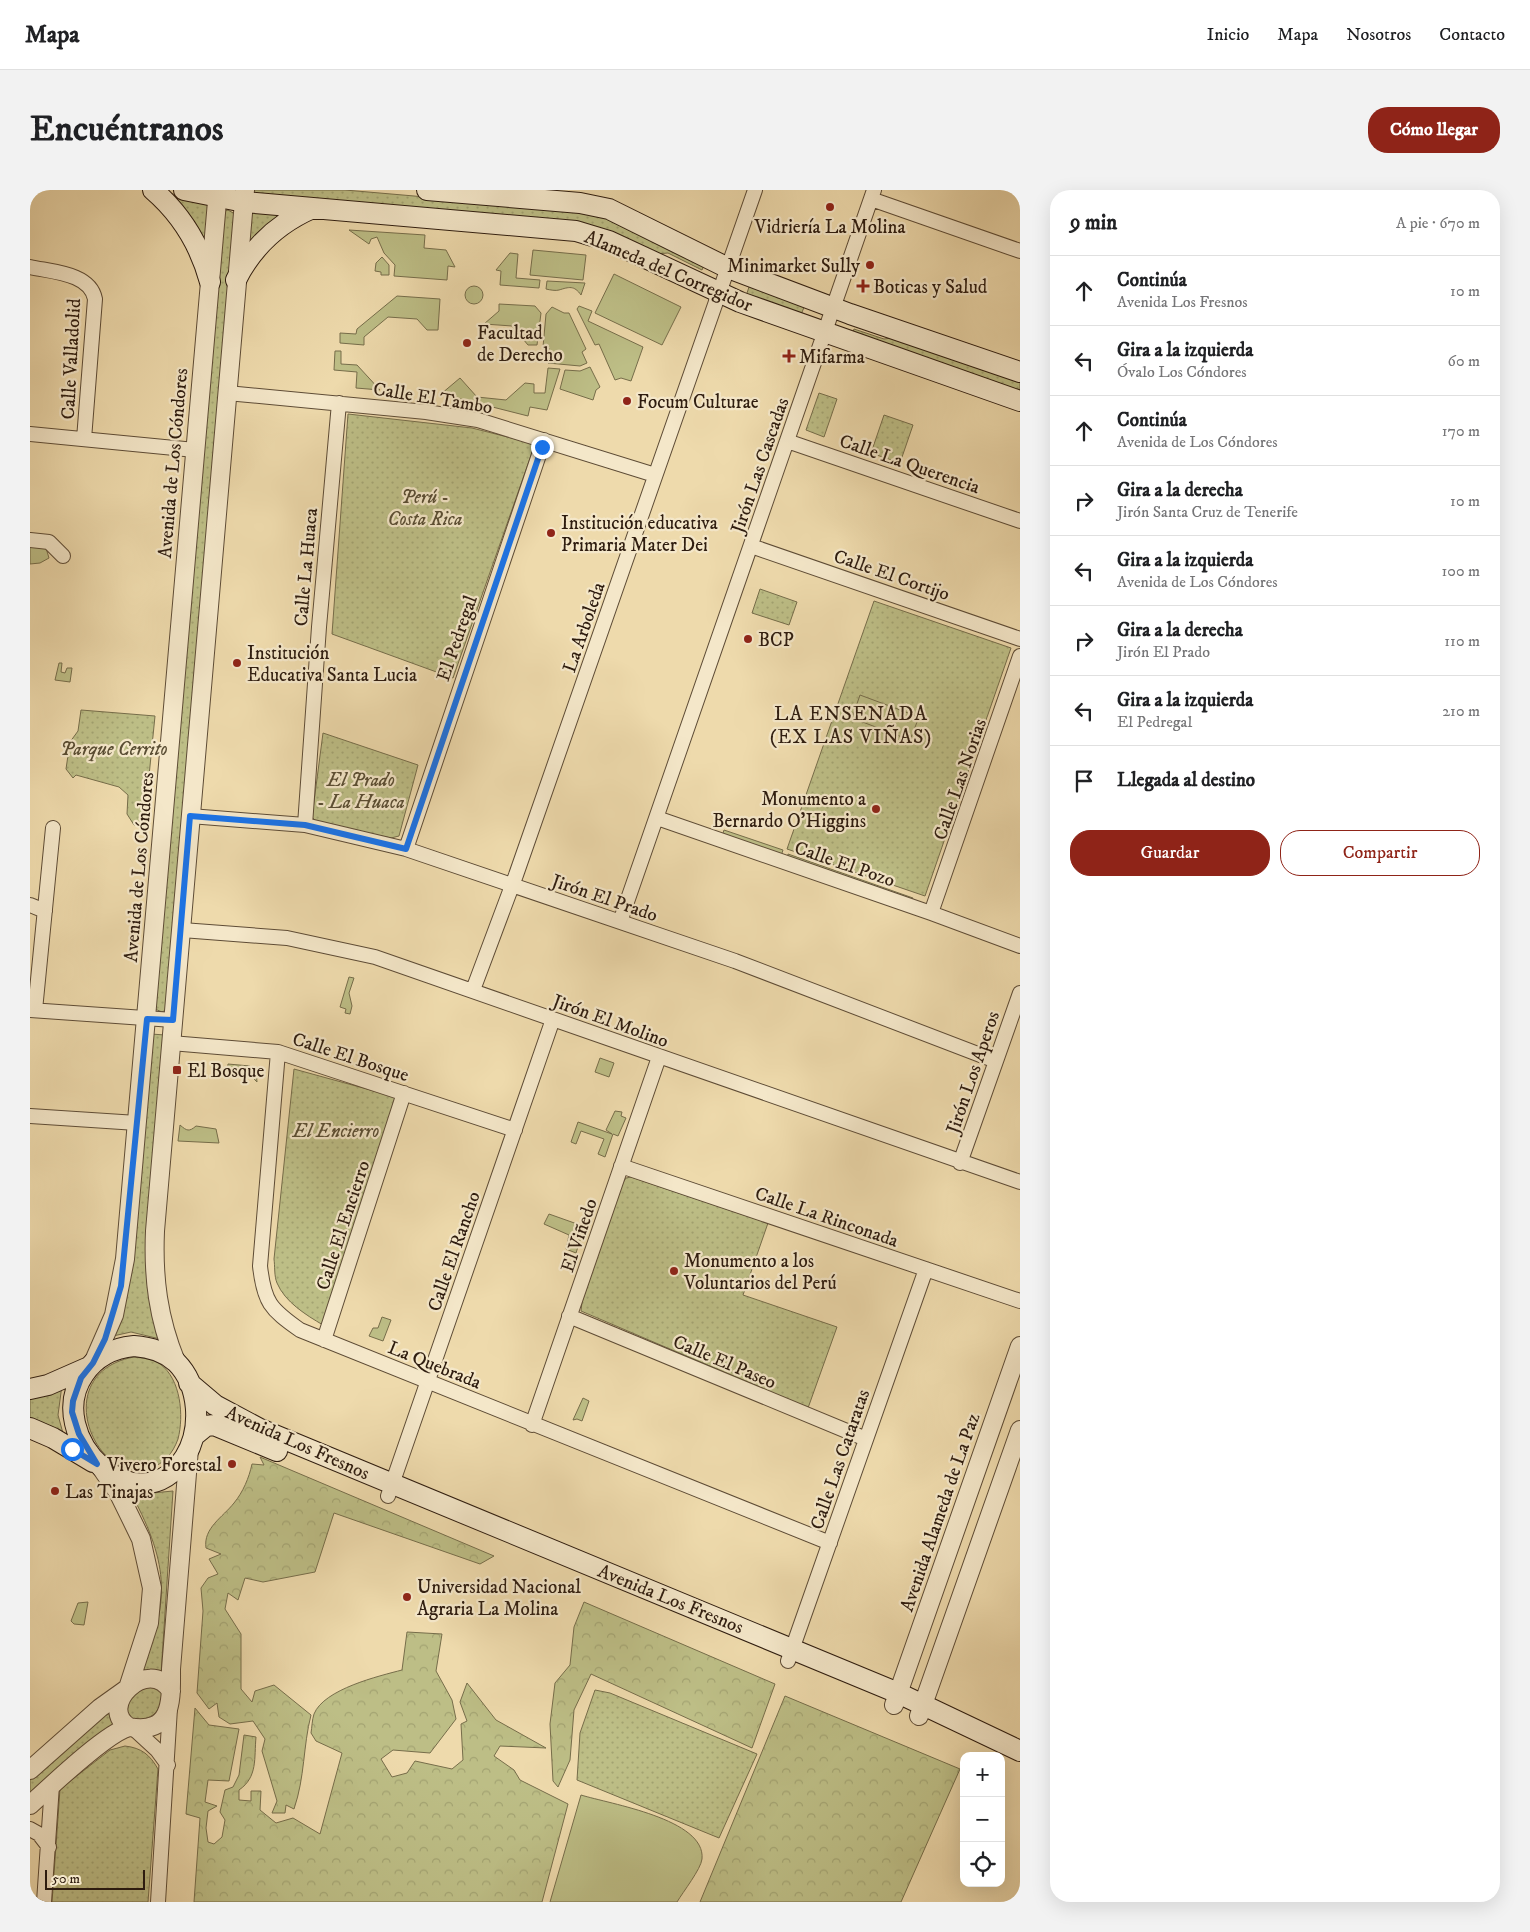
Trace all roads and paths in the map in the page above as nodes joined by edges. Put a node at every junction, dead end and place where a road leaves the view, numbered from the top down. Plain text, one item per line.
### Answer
1 (153, 190) edge
2 (184, 190) edge
3 (427, 190) edge
4 (755, 190) edge
5 (217, 194) edge
6 (872, 194) edge
7 (244, 196) edge
8 (313, 208) junction
9 (1020, 251) edge
10 (30, 266) edge
11 (728, 268) junction
12 (236, 280) junction
13 (210, 282) junction
14 (720, 293) junction
15 (833, 308) junction
16 (824, 333) junction
17 (1020, 372) edge
18 (228, 393) junction
19 (1020, 400) edge
20 (339, 403) junction
21 (30, 434) edge
22 (84, 439) junction
23 (544, 440) junction
24 (787, 441) junction
25 (195, 450) junction
26 (656, 475) junction
27 (1020, 521) edge
28 (30, 540) edge
29 (752, 546) junction
30 (63, 556) dead end
31 (1020, 639) edge
32 (1020, 656) edge
33 (190, 816) junction
34 (657, 818) junction
35 (305, 825) junction
36 (53, 828) dead end
37 (406, 849) junction
38 (512, 885) junction
39 (30, 905) edge
40 (45, 911) junction
41 (932, 913) junction
42 (620, 922) junction
43 (182, 930) junction
44 (1020, 946) edge
45 (473, 990) junction
46 (1020, 993) edge
47 (33, 1010) edge
48 (147, 1019) junction
49 (553, 1019) junction
50 (173, 1020) junction
51 (171, 1043) junction
52 (278, 1052) junction
53 (659, 1057) junction
54 (996, 1061) junction
55 (404, 1093) junction
56 (30, 1116) edge
57 (137, 1123) junction
58 (515, 1130) junction
59 (960, 1163) junction
60 (621, 1166) junction
61 (1020, 1182) edge
62 (926, 1269) junction
63 (1020, 1301) edge
64 (569, 1316) junction
65 (324, 1340) junction
66 (1020, 1346) edge
67 (176, 1362) junction
68 (91, 1365) junction
69 (428, 1381) junction
70 (189, 1382) junction
71 (30, 1389) edge
72 (532, 1425) junction
73 (30, 1428) edge
74 (1020, 1430) edge
75 (866, 1439) junction
76 (192, 1442) junction
77 (99, 1466) junction
78 (391, 1490) junction
79 (830, 1543) junction
80 (143, 1645) junction
81 (790, 1655) junction
82 (128, 1688) junction
83 (896, 1699) junction
84 (171, 1700) junction
85 (100, 1708) junction
86 (921, 1710) junction
87 (130, 1727) junction
88 (147, 1741) junction
89 (104, 1742) junction
90 (1020, 1751) edge
91 (993, 1752) edge
92 (1005, 1758) edge
93 (168, 1765) junction
94 (1020, 1765) edge
95 (30, 1770) edge
96 (52, 1785) junction
97 (30, 1804) edge
98 (30, 1829) edge
99 (49, 1847) junction
100 (44, 1902) edge
101 (158, 1902) edge

1 - 13 main road
2 - 5 main road, Alameda del Corregidor
3 - 11 main road
4 - 11 street, La Arboleda
5 - 7 main road, Alameda del Corregidor
5 - 13 street, Avenida de Los Cóndores
6 - 9 street
6 - 15 street, Jirón Las Cascadas
7 - 8 main road, Alameda del Corregidor
7 - 12 street
8 - 12 main road
8 - 14 main road, Alameda del Corregidor
10 - 22 street, Calle Valladolid
11 - 14 street, La Arboleda
11 - 15 main road
12 - 18 street
13 - 25 street, Avenida de Los Cóndores
14 - 16 main road, Alameda del Corregidor
14 - 26 street, La Arboleda
15 - 16 street, Jirón Las Cascadas
15 - 17 main road
16 - 19 main road, Alameda del Corregidor
16 - 24 street, Jirón Las Cascadas
18 - 20 street, Calle El Tambo
18 - 33 street
20 - 23 street, Calle El Tambo
20 - 35 street, Calle La Huaca
21 - 22 street
22 - 25 street
23 - 26 street, Calle El Tambo
23 - 37 street, El Pedregal
24 - 27 street, Calle La Querencia
24 - 29 street, Jirón Las Cascadas
25 - 48 street, Avenida de Los Cóndores
26 - 38 street, La Arboleda
28 - 30 street
29 - 31 street, Calle El Cortijo
29 - 34 street, Jirón Las Cascadas
32 - 41 street, Calle Las Norias
33 - 35 street, Jirón El Prado
33 - 43 street
34 - 41 street, Calle El Pozo
34 - 42 street, Jirón Las Cascadas
35 - 37 street, Jirón El Prado
36 - 40 street
37 - 38 street, Jirón El Prado
38 - 42 street, Jirón El Prado
38 - 45 street, La Arboleda
39 - 40 street
40 - 47 street
41 - 44 street, Calle El Pozo
42 - 54 street, Jirón El Prado
43 - 45 street, Jirón El Molino
43 - 50 street
45 - 49 street, Jirón El Molino
46 - 54 street, Jirón Los Aperos
47 - 48 street
48 - 50 street
48 - 57 street, Avenida de Los Cóndores
49 - 53 street, Jirón El Molino
49 - 58 street, Calle El Rancho
50 - 51 street
51 - 52 street, Calle El Bosque
51 - 67 street
52 - 55 street, Calle El Bosque
52 - 65 street, La Quebrada
53 - 59 street, Jirón El Molino
53 - 60 street, El Viñedo
54 - 59 street, Jirón Los Aperos
55 - 58 street, Calle El Bosque
55 - 65 street, Calle El Encierro
56 - 57 street
57 - 68 street, Avenida de Los Cóndores
58 - 69 street, Calle El Rancho
59 - 61 street, Jirón El Molino
60 - 62 street, Calle La Rinconada
60 - 64 street, El Viñedo
62 - 63 street, Calle La Rinconada
62 - 75 street, Calle Las Cataratas
64 - 72 street, El Viñedo
64 - 75 street, Calle El Paseo
65 - 69 street, La Quebrada
66 - 83 street, Avenida Alameda de La Paz
67 - 68 main road
67 - 70 main road
68 - 71 main road
68 - 77 main road
69 - 72 street, La Quebrada
69 - 78 street, Calle El Rancho
70 - 76 main road
70 - 78 main road, Avenida Los Fresnos
72 - 79 street, La Quebrada
73 - 77 main road
74 - 86 street
75 - 79 street, Calle Las Cataratas
76 - 77 main road
76 - 78 main road, Avenida Los Fresnos
76 - 84 street
77 - 80 street
78 - 81 main road, Avenida Los Fresnos
79 - 81 street, Calle Las Cataratas
80 - 82 street
80 - 85 street
81 - 83 main road, Avenida Los Fresnos
82 - 84 street
82 - 85 street
82 - 87 street
83 - 86 main road, Avenida Los Fresnos
84 - 87 street
84 - 93 street
85 - 95 street
86 - 90 main road, Avenida Los Fresnos
86 - 91 main road, Avenida Los Fresnos
87 - 88 street
87 - 89 street
88 - 89 street
88 - 93 street
89 - 96 street
92 - 94 main road, Avenida Los Fresnos
93 - 101 street
96 - 97 street
96 - 99 street
98 - 99 street
99 - 100 street

